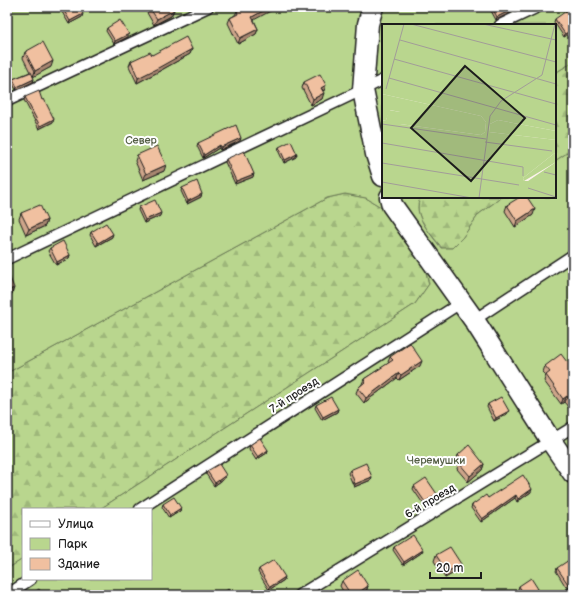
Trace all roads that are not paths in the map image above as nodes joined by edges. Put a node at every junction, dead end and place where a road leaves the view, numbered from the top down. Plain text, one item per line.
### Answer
1 (208, 7) edge
2 (373, 7) edge
3 (538, 7) edge
4 (502, 24) edge
5 (382, 80) edge
6 (363, 90) junction
7 (7, 101) edge
8 (382, 173) edge
9 (390, 198) edge
10 (573, 255) edge
11 (7, 259) edge
12 (462, 302) junction
13 (474, 320) junction
14 (573, 427) edge
15 (551, 441) junction
16 (573, 473) edge
17 (142, 508) edge
18 (30, 580) edge
19 (573, 592) edge
20 (7, 595) edge
21 (299, 595) edge
22 (568, 595) edge

1 - 7 lane
2 - 6 street
3 - 4 lane
5 - 6 lane
6 - 8 street
6 - 11 lane
9 - 12 street
10 - 13 lane
12 - 13 street
12 - 17 lane, 7-й проезд
13 - 15 street
14 - 15 lane, 6-й проезд
15 - 16 street
15 - 21 lane, 6-й проезд
18 - 20 lane
19 - 22 lane

